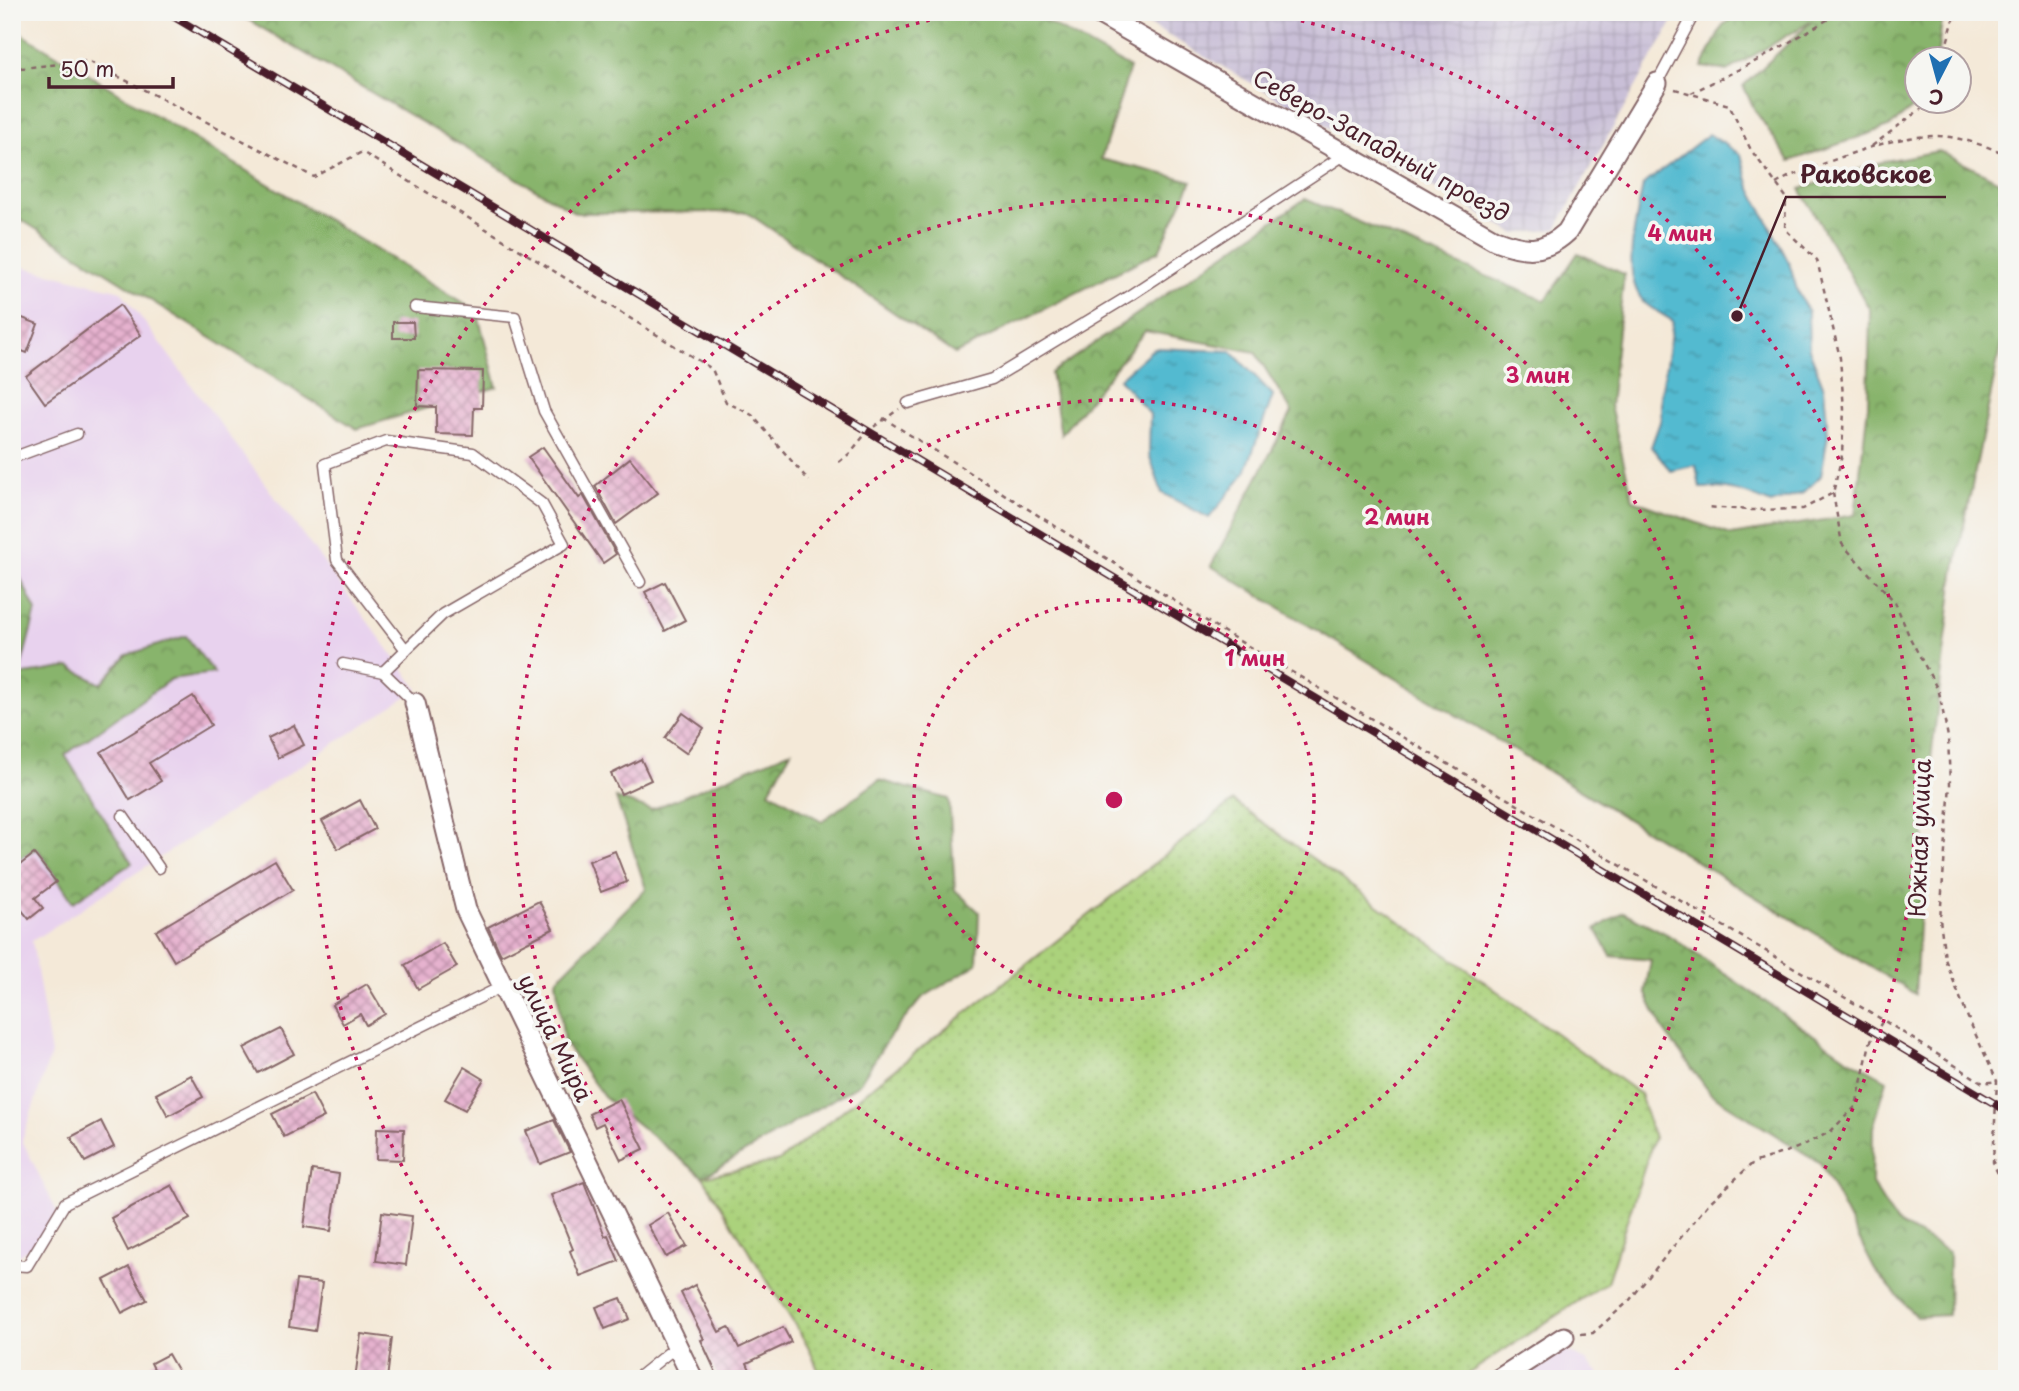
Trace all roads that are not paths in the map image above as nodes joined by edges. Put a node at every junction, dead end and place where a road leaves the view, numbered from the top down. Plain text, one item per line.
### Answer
1 (1096, 12) edge
2 (1695, 12) edge
3 (1657, 83) joint
4 (1344, 155) junction
5 (415, 307) dead end
6 (908, 403) road end
7 (76, 434) dead end
8 (12, 458) edge
9 (640, 582) dead end
10 (406, 650) junction
11 (343, 664) dead end
12 (383, 672) junction
13 (415, 703) joint
14 (123, 816) dead end
15 (159, 868) dead end
16 (503, 986) junction
17 (12, 1265) edge
18 (1564, 1337) road end
19 (677, 1346) junction
20 (636, 1379) edge
21 (693, 1379) edge
22 (1499, 1379) edge

1 - 4 street, Северо-Западный проезд
2 - 3 lane
3 - 4 street, Северо-Западный проезд
4 - 6 lane
5 - 9 lane
7 - 8 lane
10 - 10 lane
10 - 12 lane
11 - 12 lane
12 - 13 lane
13 - 16 street, улица Мира
14 - 15 lane
16 - 17 lane
16 - 19 street, улица Мира
18 - 22 street
19 - 20 lane
19 - 21 street, улица Мира

